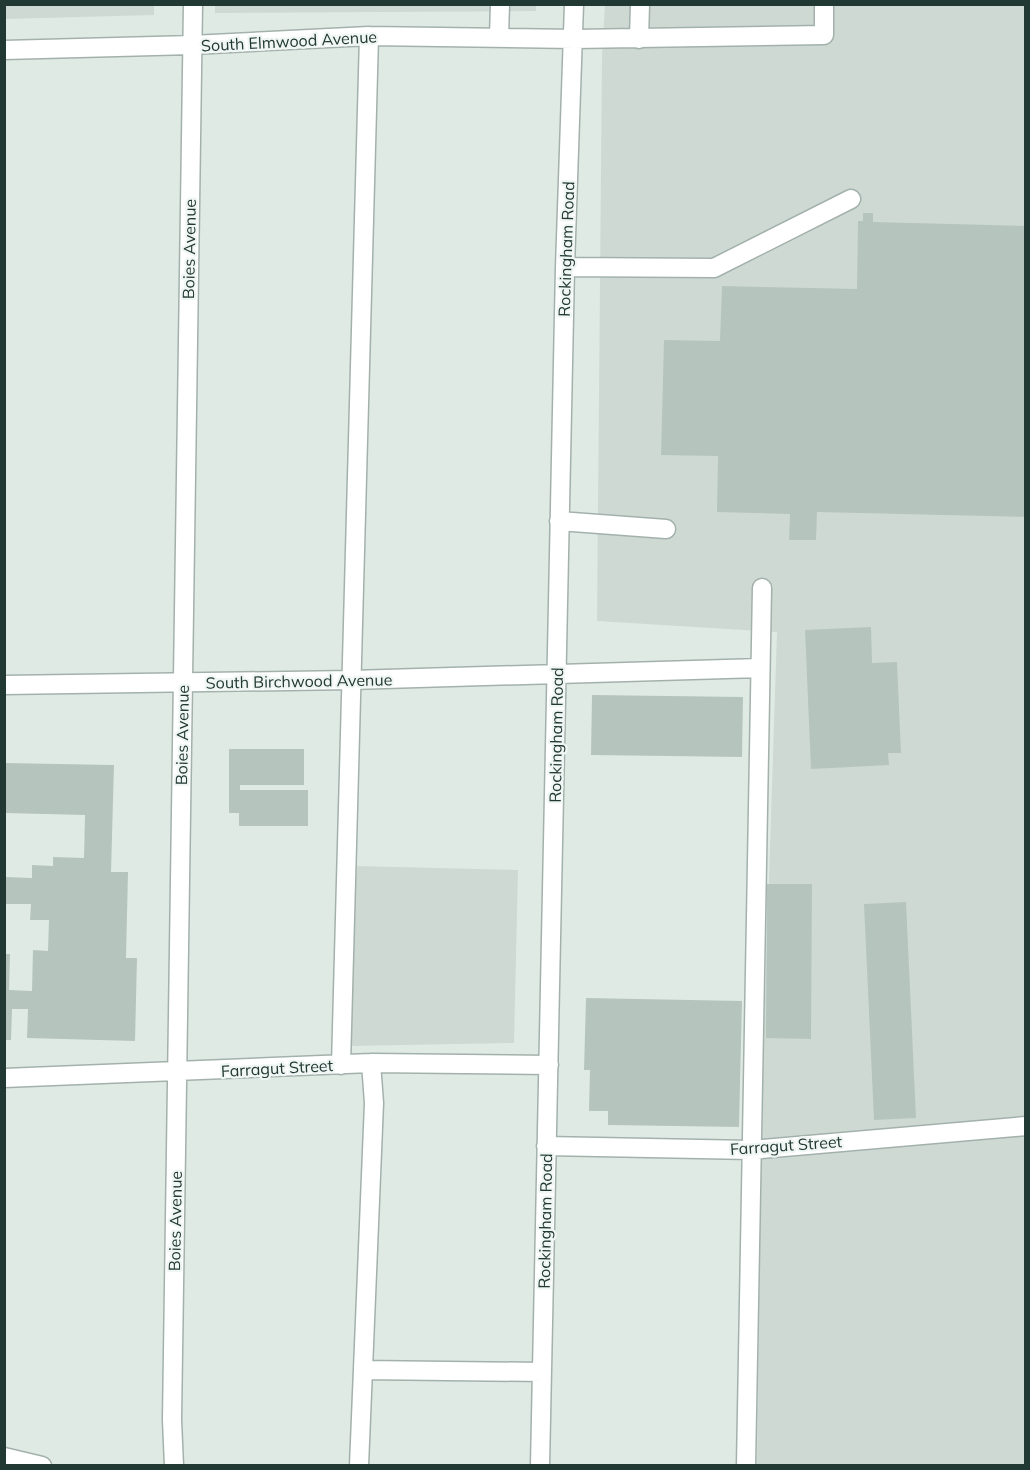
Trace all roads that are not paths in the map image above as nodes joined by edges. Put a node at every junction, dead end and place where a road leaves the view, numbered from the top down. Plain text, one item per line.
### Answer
1 (193, 4) edge
2 (500, 4) edge
3 (574, 4) edge
4 (640, 4) edge
5 (824, 4) edge
6 (369, 36) junction
7 (499, 37) junction
8 (574, 39) junction
9 (639, 39) junction
10 (192, 45) junction
11 (4, 50) edge
12 (851, 199) dead end
13 (565, 267) junction
14 (559, 521) junction
15 (666, 529) dead end
16 (762, 588) dead end
17 (760, 668) junction
18 (558, 675) junction
19 (351, 680) junction
20 (182, 683) junction
21 (4, 685) edge
22 (371, 1063) junction
23 (341, 1065) junction
24 (549, 1065) junction
25 (178, 1072) junction
26 (4, 1078) edge
27 (1026, 1126) edge
28 (546, 1146) junction
29 (751, 1150) junction
30 (363, 1370) junction
31 (542, 1372) junction
32 (4, 1457) edge
33 (42, 1466) edge
34 (174, 1466) edge
35 (359, 1466) edge
36 (540, 1466) edge
37 (746, 1466) edge

1 - 10 street, Boies Avenue
2 - 7 street
3 - 8 street, Rockingham Road
4 - 9 street
5 - 9 street, South Elmwood Avenue
6 - 7 street, South Elmwood Avenue
6 - 10 street, South Elmwood Avenue
6 - 19 street
7 - 8 street, South Elmwood Avenue
8 - 9 street, South Elmwood Avenue
8 - 13 street, Rockingham Road
10 - 11 street, South Elmwood Avenue
10 - 20 street, Boies Avenue
12 - 13 street
13 - 14 street, Rockingham Road
14 - 15 street
14 - 18 street, Rockingham Road
16 - 17 street
17 - 18 street, South Birchwood Avenue
17 - 29 street
18 - 19 street, South Birchwood Avenue
18 - 24 street, Rockingham Road
19 - 20 street, South Birchwood Avenue
19 - 23 street
20 - 21 street, South Birchwood Avenue
20 - 25 street, Boies Avenue
22 - 23 street, Farragut Street
22 - 24 street, Farragut Street
22 - 30 street
23 - 25 street, Farragut Street
24 - 28 street, Rockingham Road
25 - 26 street, Farragut Street
25 - 34 street, Boies Avenue
27 - 29 street, Farragut Street
28 - 29 street, Farragut Street
28 - 31 street, Rockingham Road
29 - 37 street
30 - 31 street
30 - 35 street
31 - 36 street, Rockingham Road
32 - 33 street

